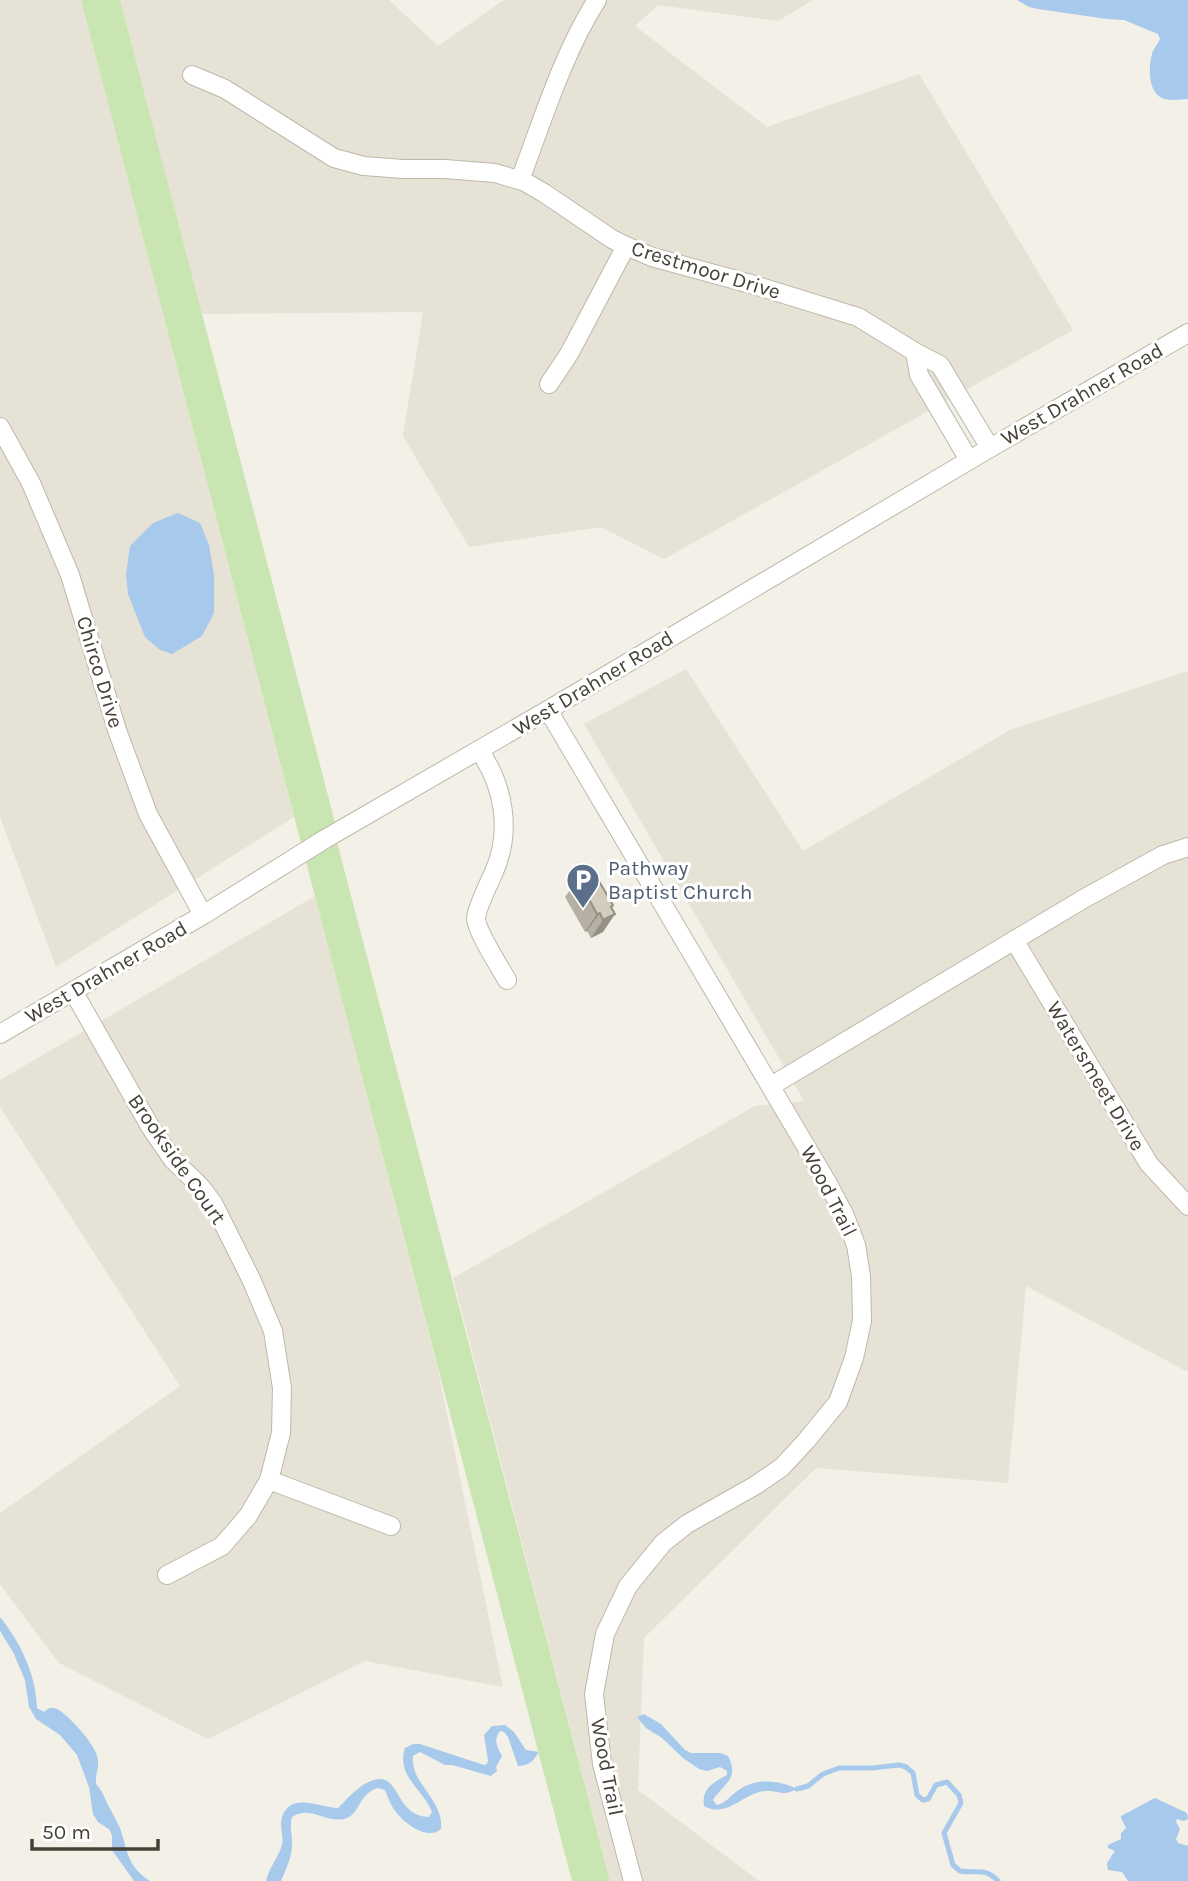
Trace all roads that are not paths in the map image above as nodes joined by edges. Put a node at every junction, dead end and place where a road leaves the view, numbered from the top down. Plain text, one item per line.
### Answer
1 (597, 0) edge
2 (191, 75) dead end
3 (520, 180) junction
4 (626, 246) junction
5 (1188, 333) edge
6 (915, 352) junction
7 (549, 384) dead end
8 (0, 427) edge
9 (990, 448) junction
10 (969, 460) junction
11 (548, 710) junction
12 (479, 750) junction
13 (1188, 847) edge
14 (203, 915) junction
15 (1014, 940) junction
16 (507, 980) dead end
17 (73, 992) junction
18 (0, 1034) edge
19 (771, 1086) junction
20 (1188, 1206) edge
21 (269, 1480) junction
22 (391, 1526) dead end
23 (167, 1575) dead end
24 (633, 1881) edge

1 - 3 street
2 - 3 street, Crestmoor Drive
3 - 4 street, Crestmoor Drive
4 - 6 street, Crestmoor Drive
4 - 7 street
5 - 9 street, West Drahner Road
6 - 9 street, Crestmoor Drive
6 - 10 street
8 - 14 street, Chirco Drive
9 - 10 street, West Drahner Road
10 - 11 street, West Drahner Road
11 - 12 street, West Drahner Road
11 - 19 street, Wood Trail
12 - 14 street, West Drahner Road
12 - 16 street
13 - 15 street
14 - 17 street, West Drahner Road
15 - 19 street
15 - 20 street, Watersmeet Drive
17 - 18 street, West Drahner Road
17 - 21 street, Brookside Court
19 - 24 street, Wood Trail
21 - 22 street
21 - 23 street, Brookside Court

